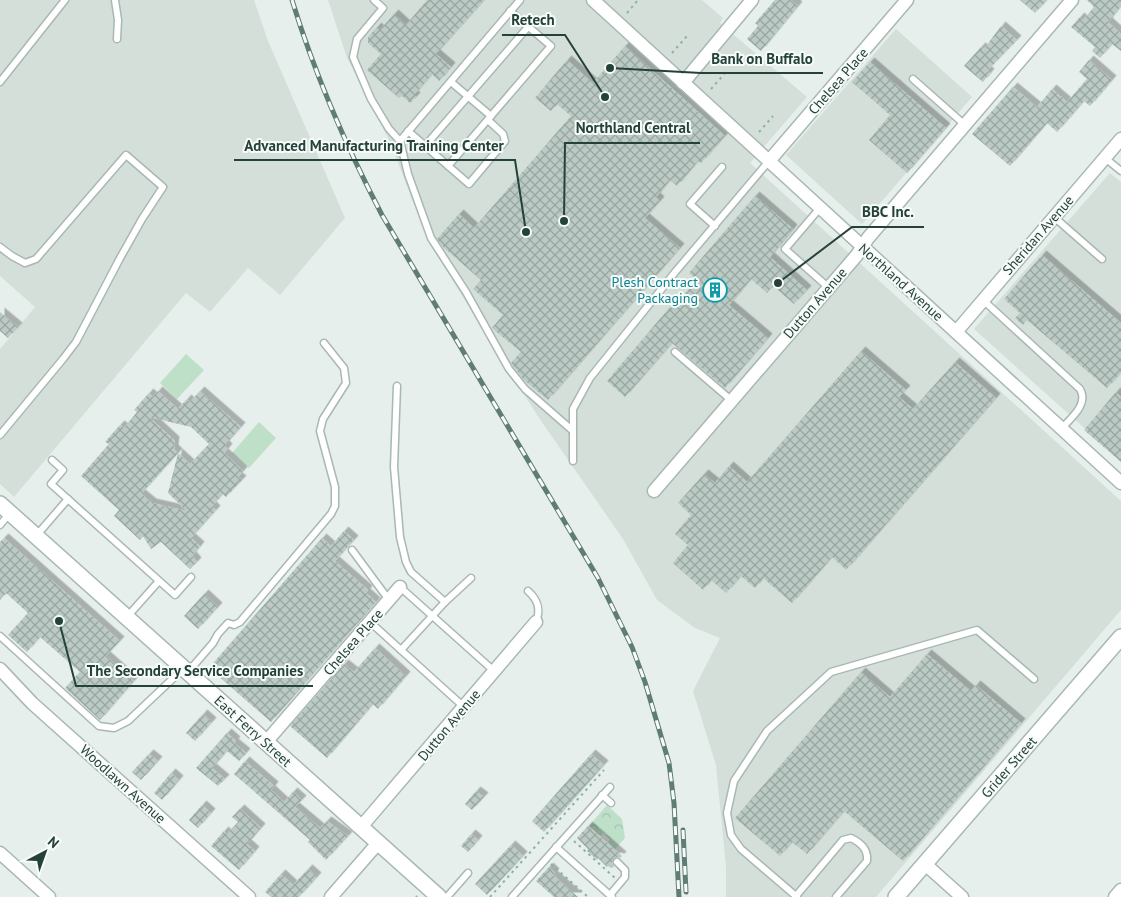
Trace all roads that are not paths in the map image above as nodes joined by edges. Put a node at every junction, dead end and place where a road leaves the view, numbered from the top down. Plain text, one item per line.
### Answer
1 (65, 0) edge
2 (115, 0) edge
3 (374, 0) edge
4 (520, 0) edge
5 (752, 0) edge
6 (907, 0) edge
7 (1072, 0) edge
8 (599, 2) edge
9 (510, 12) junction
10 (528, 27) junction
11 (117, 39) dead end
12 (914, 79) dead end
13 (0, 82) edge
14 (451, 82) junction
15 (683, 82) junction
16 (468, 96) junction
17 (489, 118) junction
18 (965, 125) junction
19 (408, 132) junction
20 (1121, 139) edge
21 (400, 141) junction
22 (425, 146) junction
23 (1104, 158) junction
24 (769, 161) junction
25 (448, 166) junction
26 (722, 167) dead end
27 (1121, 171) edge
28 (820, 208) junction
29 (1054, 217) junction
30 (715, 226) junction
31 (0, 247) edge
32 (863, 247) junction
33 (1102, 259) dead end
34 (828, 286) junction
35 (983, 300) junction
36 (956, 332) junction
37 (324, 343) dead end
38 (675, 352) dead end
39 (397, 386) dead end
40 (731, 400) junction
41 (1061, 429) junction
42 (573, 431) junction
43 (0, 435) edge
44 (52, 460) dead end
45 (573, 461) dead end
46 (1121, 484) edge
47 (654, 491) dead end
48 (68, 500) junction
49 (5, 508) edge
50 (0, 525) edge
51 (36, 536) junction
52 (352, 550) dead end
53 (191, 578) dead end
54 (471, 578) dead end
55 (159, 581) junction
56 (400, 587) joint
57 (528, 591) dead end
58 (389, 600) junction
59 (445, 602) junction
60 (432, 616) junction
61 (127, 617) junction
62 (370, 622) junction
63 (536, 622) joint
64 (0, 636) edge
65 (1121, 637) edge
66 (401, 650) junction
67 (0, 669) edge
68 (186, 670) junction
69 (494, 671) junction
70 (1034, 679) dead end
71 (464, 707) junction
72 (266, 742) junction
73 (610, 787) dead end
74 (602, 795) junction
75 (611, 804) dead end
76 (361, 827) junction
77 (378, 843) junction
78 (556, 847) junction
79 (0, 853) edge
80 (617, 862) dead end
81 (925, 864) junction
82 (468, 873) dead end
83 (1121, 890) edge
84 (611, 896) edge
85 (49, 897) edge
86 (248, 897) edge
87 (331, 897) edge
88 (439, 897) edge
89 (447, 897) edge
90 (512, 897) edge
91 (796, 897) edge
92 (836, 897) edge
93 (896, 897) edge
94 (962, 897) edge
95 (1115, 897) edge

1 - 13 lane
2 - 11 lane
3 - 21 lane
4 - 9 lane
5 - 15 street
6 - 24 street, Chelsea Place
7 - 18 street, Dutton Avenue
8 - 15 street, Northland Avenue
9 - 10 lane
9 - 14 lane
10 - 16 lane
10 - 17 lane
12 - 18 lane
14 - 16 lane
14 - 19 lane
15 - 24 street, Northland Avenue
16 - 17 lane
16 - 22 lane
17 - 25 lane
17 - 25 lane
18 - 32 street, Dutton Avenue
19 - 21 lane
19 - 22 lane
20 - 23 street, Sheridan Avenue
21 - 42 lane
22 - 25 lane
23 - 27 lane
23 - 29 street, Sheridan Avenue
24 - 28 street, Northland Avenue
24 - 30 lane
26 - 30 lane
28 - 32 street, Northland Avenue
28 - 34 lane
29 - 33 lane
29 - 35 street, Sheridan Avenue
30 - 42 lane
31 - 43 lane
32 - 34 street, Dutton Avenue
32 - 36 street, Northland Avenue
34 - 40 street, Dutton Avenue
35 - 36 street, Sheridan Avenue
35 - 41 lane
36 - 41 street, Northland Avenue
37 - 68 lane
38 - 40 lane
39 - 59 lane
40 - 47 street, Dutton Avenue
41 - 46 street, Northland Avenue
42 - 45 lane
44 - 48 lane
48 - 51 lane
48 - 55 lane
49 - 50 lane
49 - 51 street, East Ferry Street
51 - 61 street, East Ferry Street
52 - 58 lane
53 - 55 lane
54 - 59 lane
55 - 61 lane
56 - 58 street, Chelsea Place
56 - 60 lane
57 - 63 lane
58 - 62 street, Chelsea Place
59 - 60 lane
60 - 66 lane
60 - 69 lane
61 - 68 street, East Ferry Street
62 - 66 lane
62 - 72 street, Chelsea Place
63 - 69 street, Dutton Avenue
64 - 68 lane
65 - 81 street, Grider Street
66 - 71 lane
67 - 86 street, Woodlawn Avenue
68 - 72 street, East Ferry Street
69 - 71 street, Dutton Avenue
70 - 91 lane
71 - 76 street, Dutton Avenue
72 - 76 street, East Ferry Street
73 - 74 lane
74 - 75 lane
74 - 78 lane
76 - 77 street, East Ferry Street
77 - 87 street
77 - 88 street, East Ferry Street
78 - 84 lane
78 - 90 lane
79 - 85 street
80 - 84 lane
81 - 93 street, Grider Street
81 - 94 street
82 - 89 lane
83 - 95 street
91 - 92 lane

